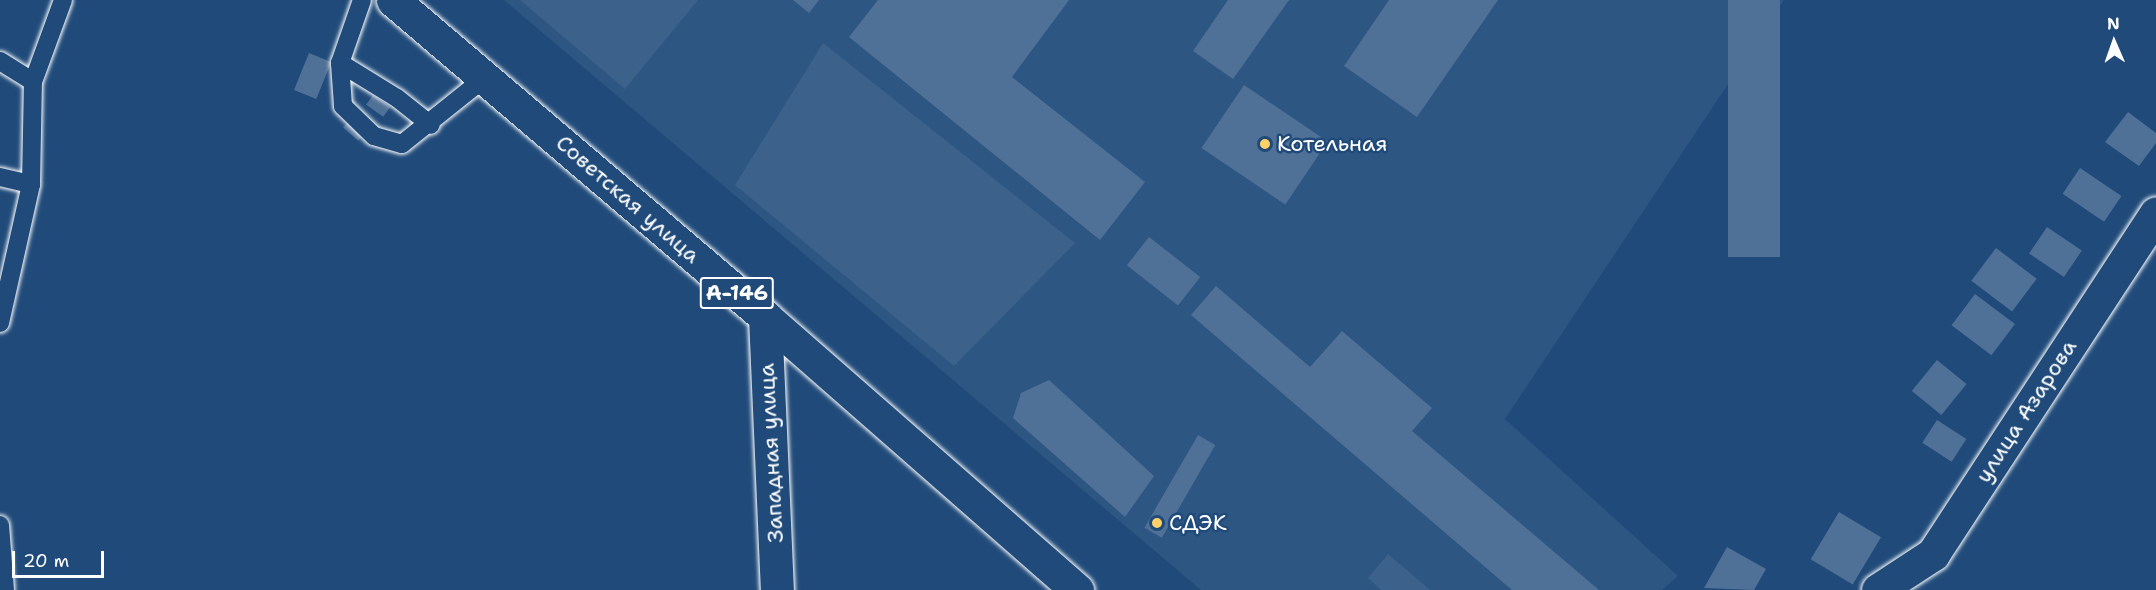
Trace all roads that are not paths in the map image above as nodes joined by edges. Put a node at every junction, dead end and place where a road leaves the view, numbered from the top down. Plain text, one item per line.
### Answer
1 (63, 0) edge
2 (362, 0) edge
3 (393, 0) edge
4 (0, 61) edge
5 (340, 63) junction
6 (486, 77) junction
7 (33, 82) junction
8 (431, 125) junction
9 (0, 177) edge
10 (30, 184) junction
11 (2156, 213) edge
12 (765, 317) junction
13 (0, 322) edge
14 (0, 525) edge
15 (5, 590) edge
16 (777, 590) edge
17 (1077, 590) edge
18 (1878, 590) edge

1 - 7 lane
2 - 5 lane
3 - 6 main road, Советская улица / А-146
4 - 7 lane
5 - 8 lane
5 - 8 lane
6 - 8 lane
6 - 12 main road, Советская улица / А-146
7 - 10 lane
9 - 10 lane
10 - 13 lane
11 - 18 main road, улица Азарова
12 - 16 main road, Западная улица
12 - 17 main road, Советская улица / А-146
14 - 15 lane

